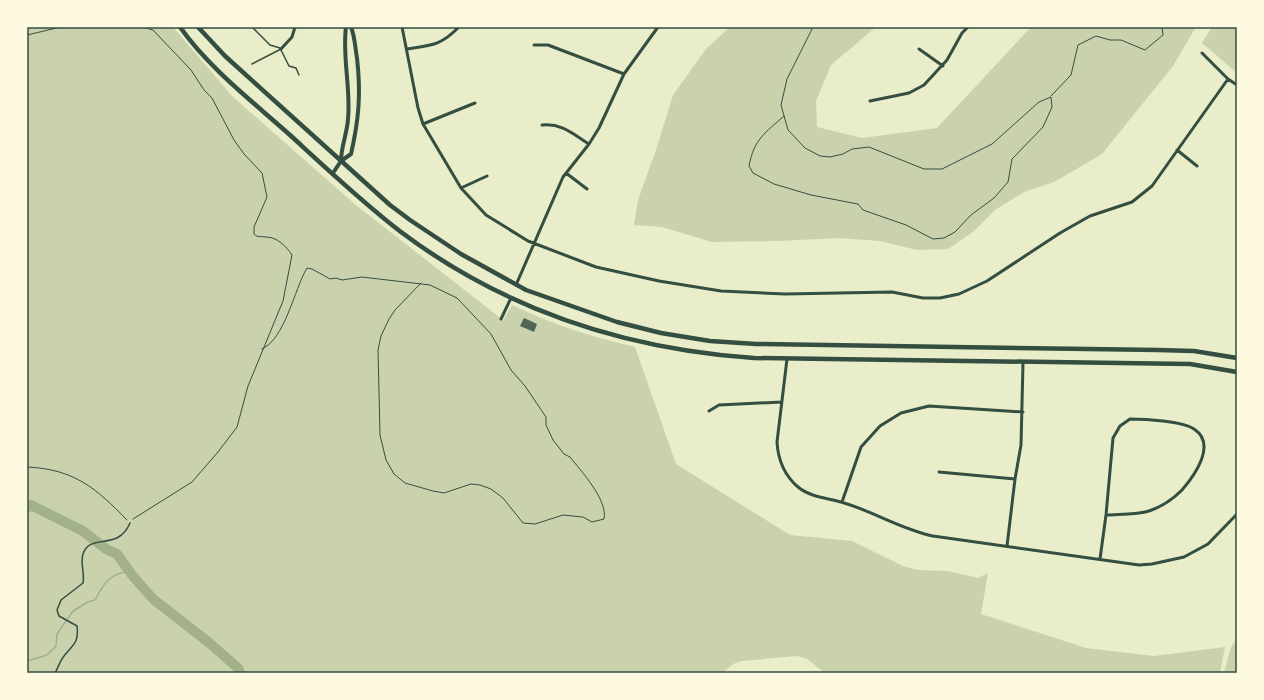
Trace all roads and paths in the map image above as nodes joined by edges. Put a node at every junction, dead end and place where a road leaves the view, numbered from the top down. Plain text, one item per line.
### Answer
1 (61, 27) edge
2 (142, 27) edge
3 (180, 27) edge
4 (198, 27) edge
5 (252, 27) edge
6 (295, 27) edge
7 (346, 27) edge
8 (351, 27) edge
9 (402, 27) edge
10 (459, 27) edge
11 (658, 27) edge
12 (813, 27) edge
13 (968, 27) edge
14 (1162, 27) edge
15 (27, 35) edge
16 (534, 45) dead end
17 (281, 48) junction
18 (407, 49) junction
19 (918, 49) dead end
20 (1202, 53) dead end
21 (252, 64) dead end
22 (943, 66) junction
23 (624, 74) junction
24 (299, 75) dead end
25 (1228, 79) junction
26 (1237, 85) edge
27 (1051, 97) junction
28 (870, 101) dead end
29 (475, 103) dead end
30 (784, 116) junction
31 (423, 124) junction
32 (542, 126) dead end
33 (589, 144) junction
34 (1177, 150) junction
35 (341, 161) junction
36 (1197, 166) dead end
37 (332, 173) junction
38 (566, 173) junction
39 (487, 176) dead end
40 (461, 188) junction
41 (587, 189) dead end
42 (535, 243) junction
43 (421, 283) junction
44 (516, 285) junction
45 (511, 298) junction
46 (501, 319) dead end
47 (262, 349) junction
48 (1237, 358) edge
49 (787, 359) junction
50 (1023, 362) junction
51 (1237, 372) edge
52 (782, 402) junction
53 (709, 411) dead end
54 (1023, 412) junction
55 (27, 467) edge
56 (939, 472) dead end
57 (1015, 479) junction
58 (842, 502) junction
59 (1106, 514) junction
60 (1237, 514) edge
61 (130, 523) junction
62 (1007, 546) junction
63 (1100, 560) junction
64 (55, 673) edge

1 - 15 path
2 - 47 path
3 - 37 main road
4 - 35 main road
5 - 17 lane
6 - 17 street
7 - 35 main road
8 - 35 main road
9 - 18 street
10 - 18 street
11 - 23 street
12 - 30 path
13 - 22 street
14 - 27 path
16 - 23 street
17 - 21 lane
17 - 24 lane
18 - 31 street
19 - 22 street
20 - 25 street
22 - 28 street
23 - 33 street
25 - 26 street
25 - 34 street
27 - 30 path
27 - 30 path
29 - 31 street
31 - 40 street
32 - 33 street
33 - 38 street
34 - 36 street
34 - 42 street
35 - 37 main road
35 - 44 main road
37 - 45 main road
38 - 41 street
38 - 42 street
39 - 40 street
40 - 42 street
42 - 44 street
43 - 43 path
43 - 47 path
44 - 48 main road
45 - 46 street
45 - 49 main road
47 - 61 path
49 - 50 main road
49 - 52 street
50 - 51 main road
50 - 54 street
52 - 53 street
52 - 58 street
54 - 57 street
54 - 58 street
55 - 61 path
56 - 57 street
57 - 62 street
58 - 62 street
59 - 59 street
59 - 63 street
60 - 63 street
61 - 64 lane
62 - 63 street

